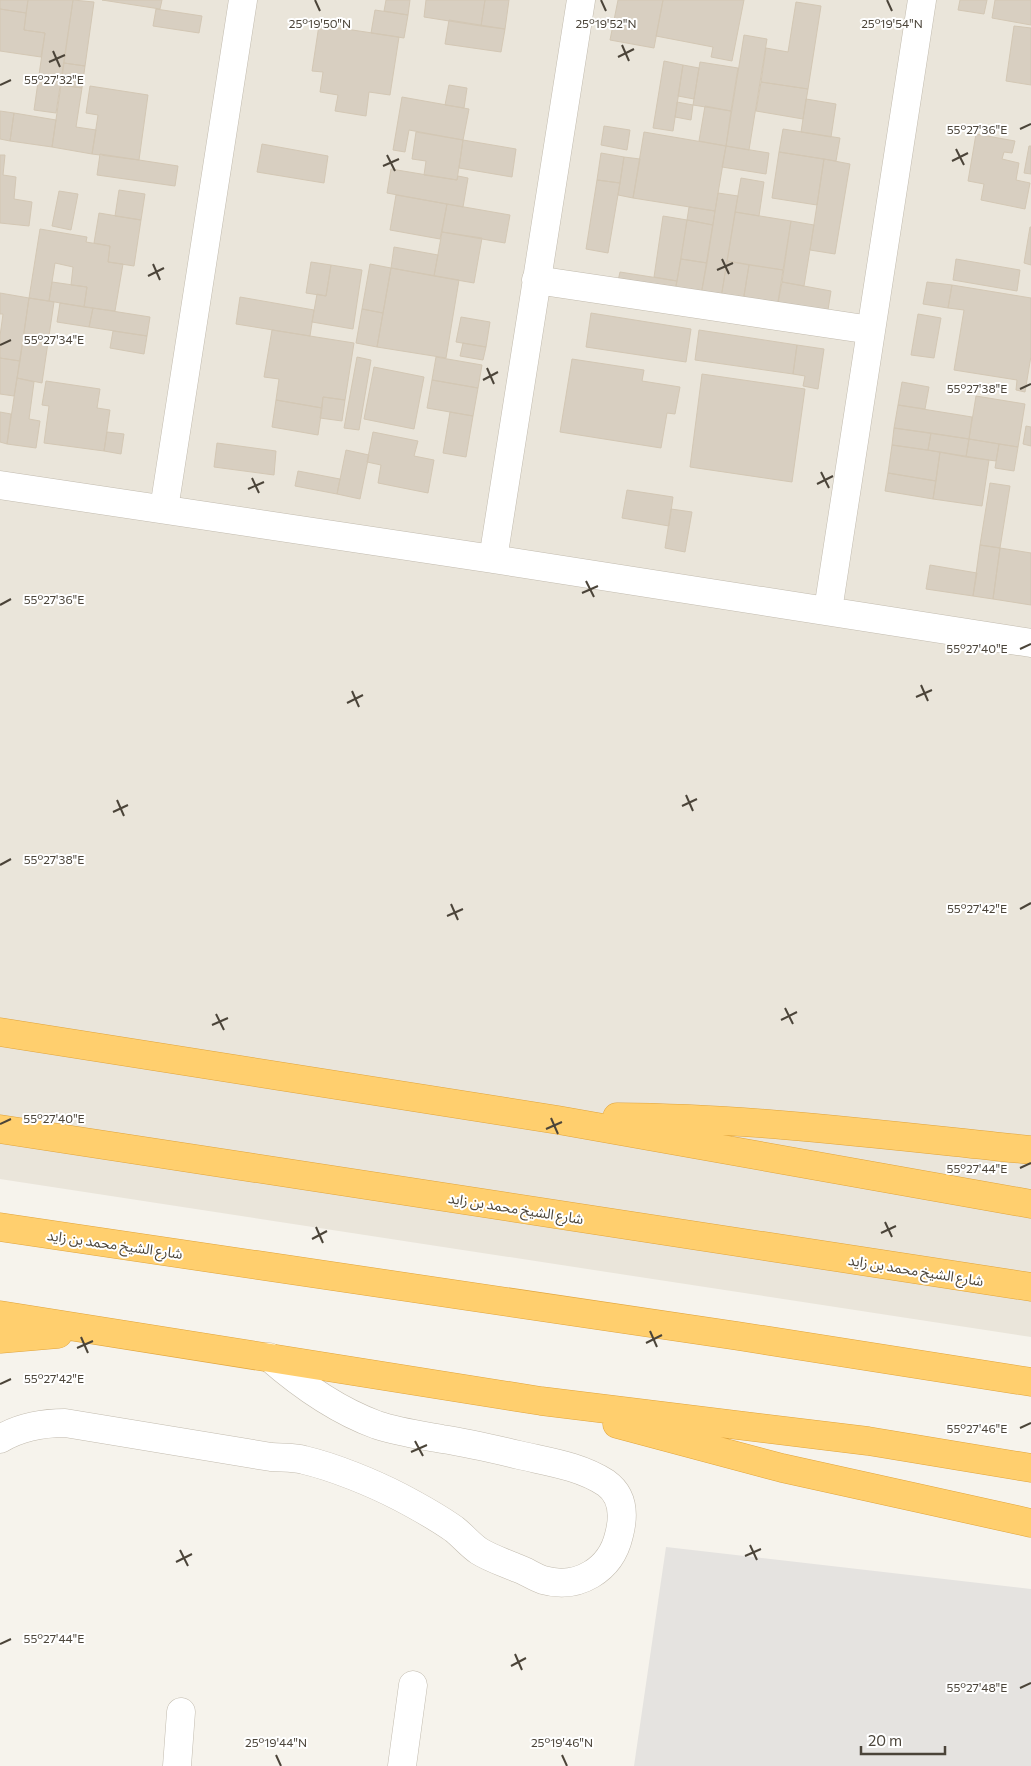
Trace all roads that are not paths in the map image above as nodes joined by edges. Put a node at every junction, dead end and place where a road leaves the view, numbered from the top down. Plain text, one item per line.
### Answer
1 (244, 0) edge
2 (581, 0) edge
3 (922, 0) edge
4 (536, 280) junction
5 (871, 330) junction
6 (0, 485) edge
7 (164, 508) junction
8 (493, 559) junction
9 (828, 610) junction
10 (1031, 642) edge
11 (0, 1032) edge
12 (558, 1120) junction
13 (0, 1129) edge
14 (1031, 1150) edge
15 (1031, 1204) edge
16 (0, 1227) edge
17 (1031, 1287) edge
18 (0, 1315) edge
19 (92, 1329) junction
20 (0, 1339) edge
21 (269, 1357) junction
22 (1031, 1382) edge
23 (541, 1401) junction
24 (0, 1440) edge
25 (1031, 1468) edge
26 (1031, 1523) edge
27 (413, 1685) dead end
28 (182, 1712) dead end
29 (177, 1766) edge
30 (402, 1766) edge

1 - 7 street
2 - 4 street
3 - 5 street
4 - 5 street
4 - 8 street
5 - 9 street
6 - 7 street
7 - 8 street
8 - 9 street
9 - 10 street
11 - 12 highway
12 - 14 highway
12 - 15 highway
13 - 17 highway, شارع الشيخ محمد بن زايد
16 - 22 highway, شارع الشيخ محمد بن زايد
18 - 19 highway
19 - 20 highway
19 - 21 highway
21 - 23 highway
21 - 24 street
23 - 25 highway
23 - 26 highway
27 - 30 street
28 - 29 street

